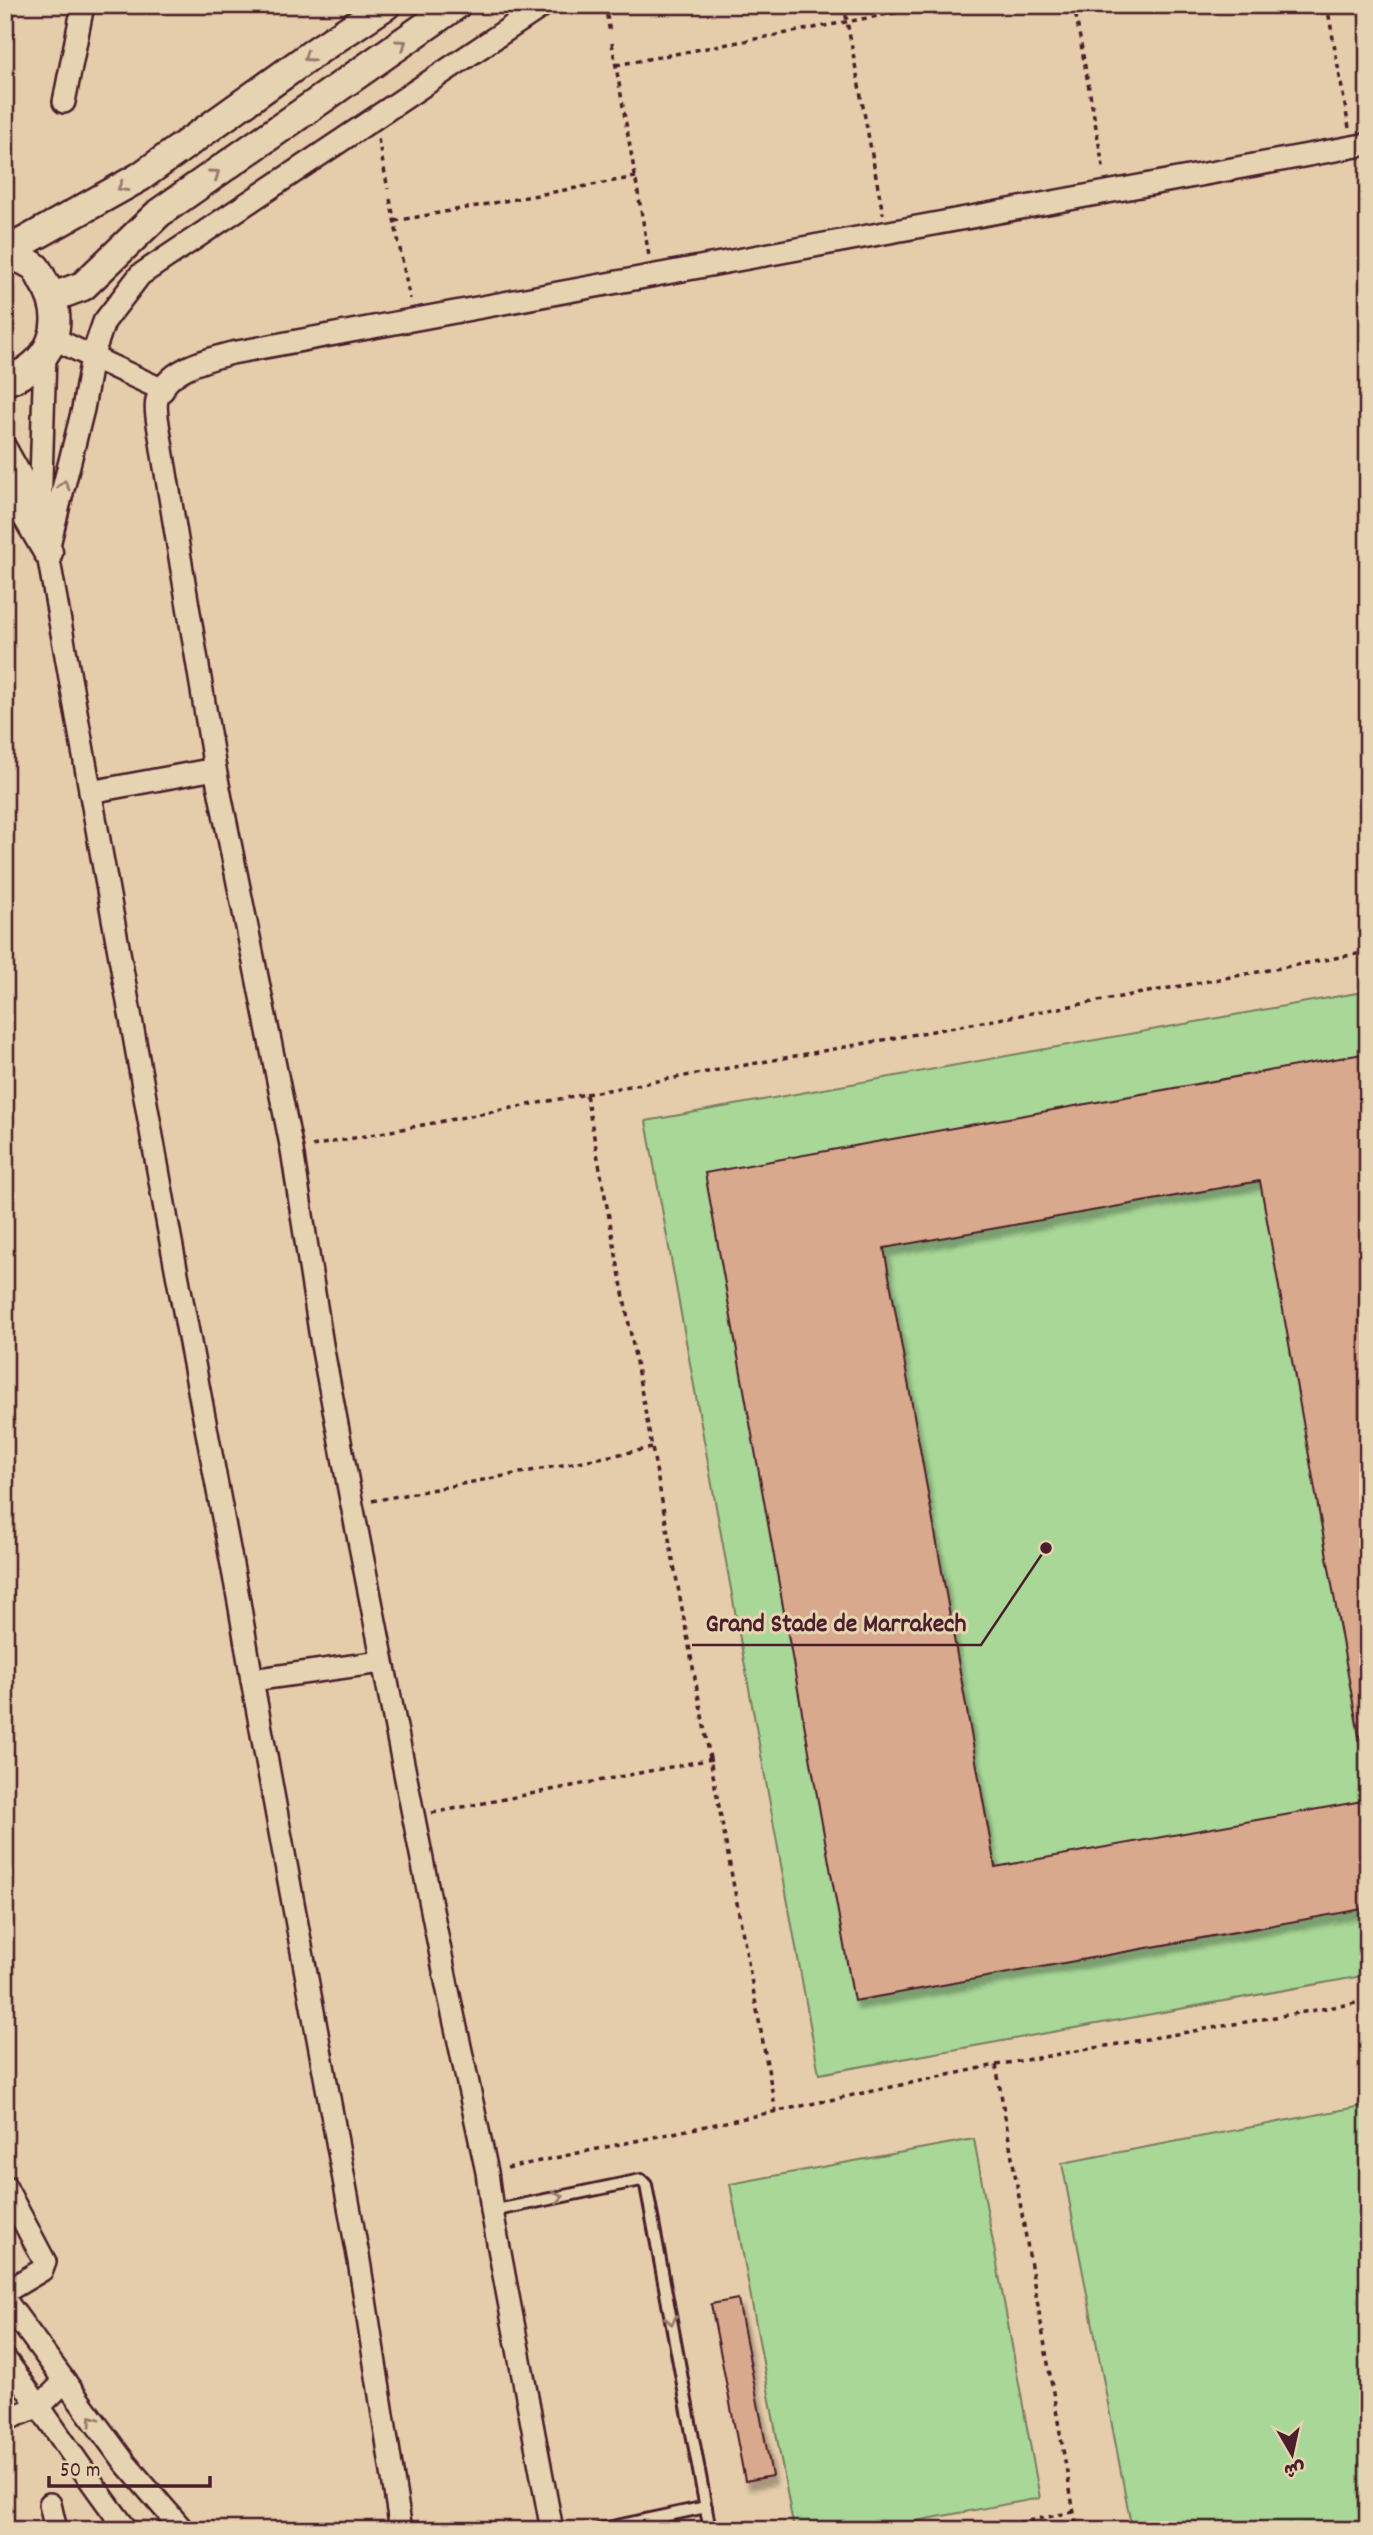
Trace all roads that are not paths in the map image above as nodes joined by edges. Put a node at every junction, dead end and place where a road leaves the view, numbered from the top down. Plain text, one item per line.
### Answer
1 (83, 5) edge
2 (386, 5) edge
3 (456, 5) edge
4 (544, 5) edge
5 (348, 18) edge
6 (64, 102) dead end
7 (1360, 146) edge
8 (6, 252) edge
9 (53, 297) junction
10 (49, 346) junction
11 (92, 357) junction
12 (5, 381) edge
13 (163, 390) junction
14 (5, 447) edge
15 (5, 478) edge
16 (40, 510) junction
17 (48, 552) junction
18 (215, 769) junction
19 (90, 792) junction
20 (381, 1662) junction
21 (252, 1680) junction
22 (5, 2186) edge
23 (492, 2211) junction
24 (5, 2292) edge
25 (5, 2300) edge
26 (5, 2359) edge
27 (65, 2381) junction
28 (40, 2406) junction
29 (5, 2420) edge
30 (50, 2504) dead end
31 (706, 2507) junction
32 (56, 2530) edge
33 (127, 2530) edge
34 (183, 2530) edge
35 (401, 2530) edge
36 (552, 2530) edge
37 (598, 2530) edge
38 (710, 2530) edge

1 - 6 street
2 - 5 street
9 -> 3 street
4 - 11 street
5 -> 8 street
7 - 13 street
8 - 9 street
9 - 10 street
10 - 11 street
10 - 12 street
10 - 16 street
11 - 13 street
17 -> 11 street
13 - 18 street
14 - 16 street
15 - 17 street
16 - 17 street
17 - 19 street
18 - 19 street
18 - 20 street
19 - 21 street
20 - 21 street
20 - 23 street
21 - 35 street
22 - 24 street
23 -> 31 lane
23 - 36 street
25 - 27 street
26 - 28 street
27 - 28 street
34 -> 27 street
28 - 29 street
28 - 33 street
30 - 32 street
31 - 37 lane
31 - 38 lane

